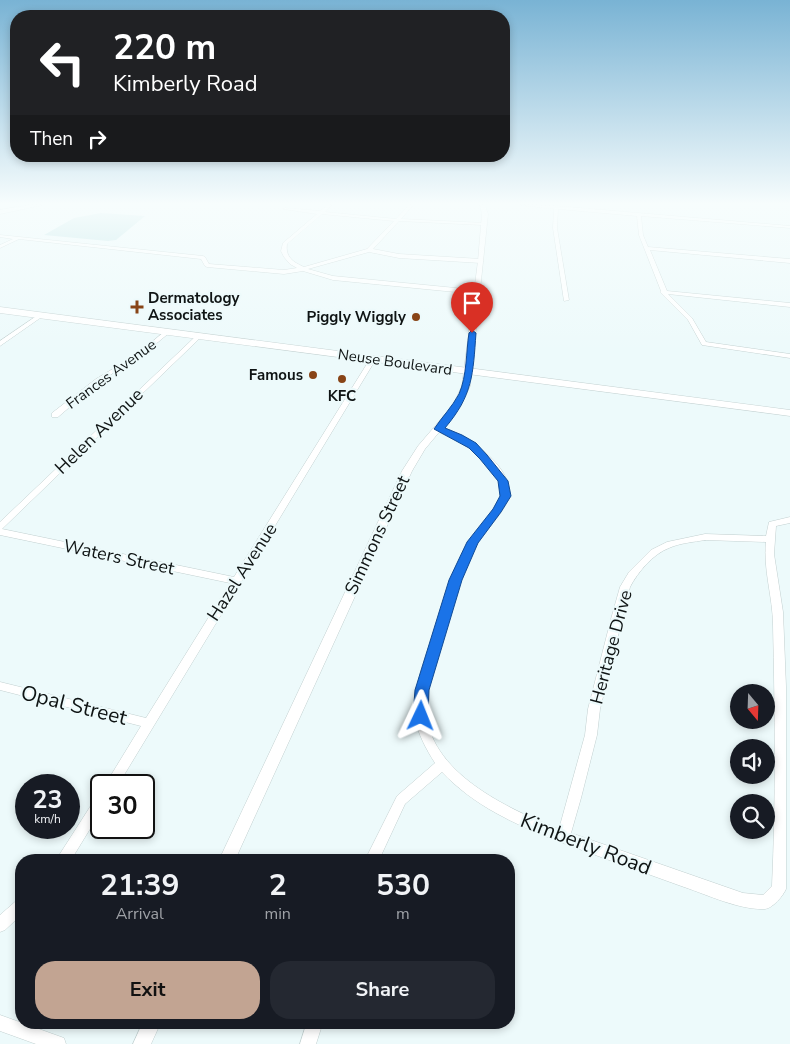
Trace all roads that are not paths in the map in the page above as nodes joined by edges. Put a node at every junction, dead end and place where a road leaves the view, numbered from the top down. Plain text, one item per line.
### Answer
1 (163, 254) edge
2 (284, 254) edge
3 (356, 254) edge
4 (388, 254) edge
5 (482, 254) edge
6 (559, 254) edge
7 (648, 254) edge
8 (705, 254) edge
9 (481, 261) junction
10 (790, 262) edge
11 (303, 269) junction
12 (476, 292) junction
13 (664, 292) junction
14 (566, 300) dead end
15 (790, 305) edge
16 (0, 310) edge
17 (40, 316) junction
18 (166, 333) junction
19 (199, 336) junction
20 (0, 344) edge
21 (704, 344) joint
22 (790, 356) edge
23 (373, 359) junction
24 (469, 372) junction
25 (790, 413) edge
26 (55, 415) dead end
27 (438, 429) junction
28 (790, 520) edge
29 (0, 527) edge
30 (0, 532) edge
31 (770, 539) junction
32 (238, 581) junction
33 (0, 686) edge
34 (148, 723) junction
35 (443, 763) junction
36 (118, 774) edge
37 (90, 817) edge
38 (563, 837) junction
39 (67, 854) edge
40 (230, 854) edge
41 (375, 854) edge
42 (15, 911) edge
43 (0, 925) edge
44 (0, 1023) edge
45 (15, 1028) edge
46 (17, 1029) edge
47 (149, 1029) edge
48 (313, 1029) edge
49 (58, 1044) edge
50 (142, 1044) edge
51 (308, 1044) edge

1 - 11 street
2 - 11 street
3 - 11 street
4 - 9 street
5 - 9 street, Simmons Street
6 - 14 street
7 - 13 street
8 - 10 street
9 - 12 street, Simmons Street
11 - 12 street
12 - 24 street, Simmons Street
13 - 15 street
13 - 21 street
16 - 17 main road, Neuse Boulevard
17 - 18 main road, Neuse Boulevard
17 - 20 street
18 - 19 main road, Neuse Boulevard
18 - 26 street, Frances Avenue
19 - 23 main road, Neuse Boulevard
19 - 29 street, Helen Avenue
21 - 22 street
23 - 24 main road, Neuse Boulevard
23 - 32 street, Hazel Avenue
24 - 25 main road, Neuse Boulevard
24 - 27 street, Simmons Street
27 - 35 street, Kimberly Road
27 - 40 street, Simmons Street
28 - 31 street
30 - 32 street, Waters Street
31 - 38 street, Heritage Drive
31 - 38 street, Kimberly Road
32 - 34 street, Hazel Avenue
33 - 34 street, Opal Street
34 - 36 street, Hazel Avenue
35 - 38 street, Kimberly Road
35 - 41 street
37 - 39 street
42 - 43 street
44 - 45 street
46 - 49 street
47 - 50 street
48 - 51 street

